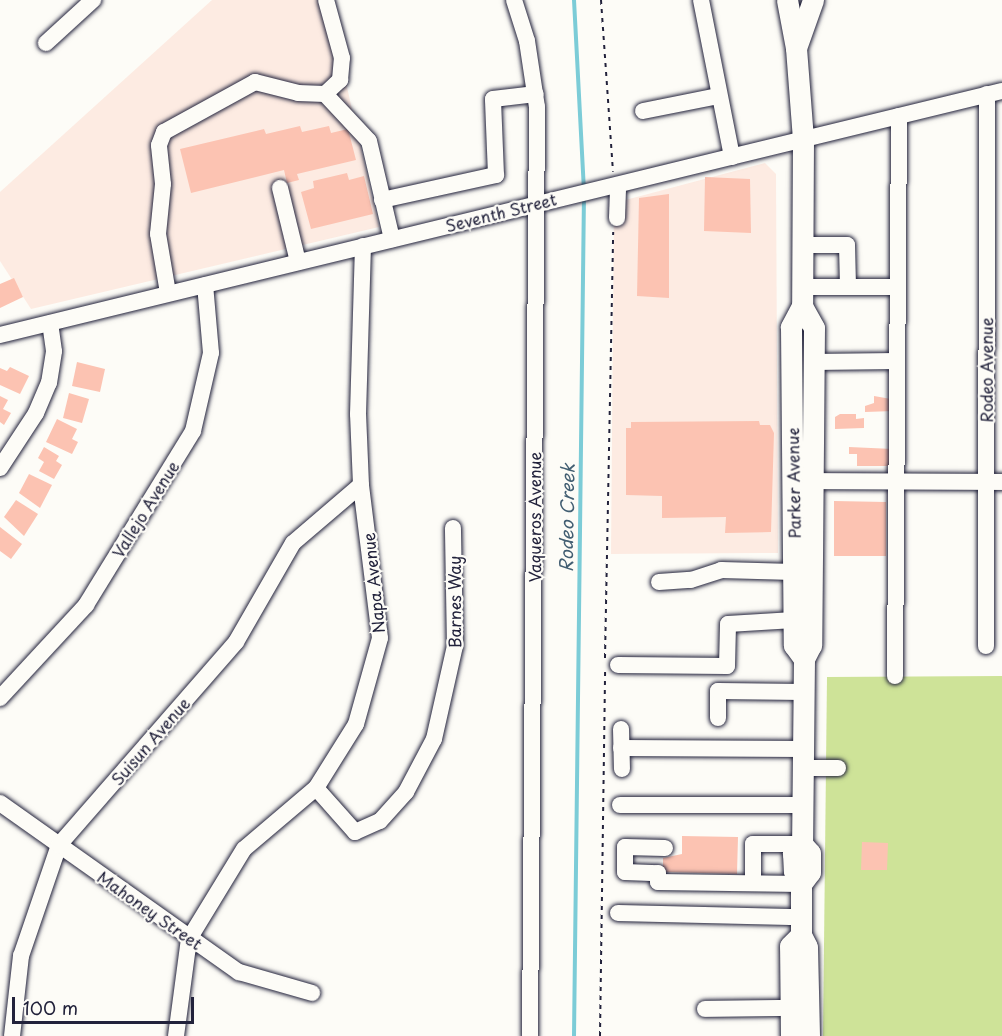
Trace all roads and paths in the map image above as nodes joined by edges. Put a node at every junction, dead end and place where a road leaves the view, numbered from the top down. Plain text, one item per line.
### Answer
1 (93, 0) edge
2 (326, 0) edge
3 (514, 0) edge
4 (601, 0) edge
5 (701, 0) edge
6 (787, 0) edge
7 (813, 0) edge
8 (46, 43) dead end
9 (796, 48) junction
10 (994, 92) edge
11 (325, 94) junction
12 (536, 94) junction
13 (718, 96) junction
14 (643, 111) dead end
15 (899, 116) junction
16 (803, 140) junction
17 (732, 156) junction
18 (611, 186) junction
19 (280, 188) dead end
20 (382, 200) junction
21 (537, 204) junction
22 (615, 219) joint
23 (392, 239) junction
24 (802, 245) junction
25 (363, 246) junction
26 (298, 262) junction
27 (205, 285) junction
28 (848, 287) junction
29 (898, 287) junction
30 (168, 293) junction
31 (802, 296) junction
32 (50, 322) junction
33 (0, 335) edge
34 (897, 361) junction
35 (813, 362) junction
36 (0, 468) edge
37 (803, 481) junction
38 (896, 481) junction
39 (994, 482) edge
40 (361, 485) junction
41 (453, 528) dead end
42 (794, 572) junction
43 (659, 582) dead end
44 (794, 620) junction
45 (986, 646) dead end
46 (804, 659) junction
47 (618, 665) dead end
48 (719, 666) junction
49 (895, 676) dead end
50 (718, 691) junction
51 (803, 692) junction
52 (0, 698) edge
53 (718, 718) dead end
54 (621, 729) dead end
55 (621, 748) junction
56 (802, 759) junction
57 (622, 768) dead end
58 (838, 768) dead end
59 (316, 788) junction
60 (0, 803) edge
61 (620, 805) dead end
62 (802, 805) junction
63 (802, 844) junction
64 (59, 845) junction
65 (665, 848) dead end
66 (753, 882) junction
67 (801, 884) junction
68 (618, 913) dead end
69 (801, 926) junction
70 (189, 939) junction
71 (312, 993) dead end
72 (790, 1008) junction
73 (705, 1009) dead end
74 (12, 1036) edge
75 (176, 1036) edge
76 (530, 1036) edge
77 (600, 1036) edge
78 (791, 1036) edge
79 (808, 1036) edge

1 - 8 street
2 - 11 street
3 - 12 street, Vaqueros Avenue
4 - 18 path
5 - 13 street
6 - 9 main road, Parker Avenue
7 - 9 main road
9 - 16 main road, Parker Avenue
10 - 15 street, Seventh Street
10 - 39 street, Rodeo Avenue
11 - 20 street
11 - 30 street
12 - 20 street
12 - 21 street, Vaqueros Avenue
13 - 14 street
13 - 17 street
15 - 16 street, Seventh Street
15 - 29 street
16 - 17 street, Seventh Street
16 - 24 main road, Parker Avenue
17 - 18 street, Seventh Street
18 - 21 street, Seventh Street
18 - 22 street
19 - 26 street
20 - 23 street
21 - 23 street, Seventh Street
21 - 76 street, Vaqueros Avenue
22 - 77 path
23 - 25 street, Seventh Street
24 - 28 street
24 - 31 main road, Parker Avenue
25 - 26 street, Seventh Street
25 - 40 street, Napa Avenue
26 - 27 street, Seventh Street
27 - 30 street, Seventh Street
27 - 52 street, Vallejo Avenue
28 - 29 street
28 - 31 street
29 - 34 street
30 - 32 street, Seventh Street
31 - 35 main road, Parker Avenue
31 - 37 main road, Parker Avenue
32 - 33 street, Seventh Street
32 - 36 street
34 - 35 street
34 - 38 street
35 - 37 main road, Parker Avenue
37 - 38 street
37 - 42 main road, Parker Avenue
37 - 46 main road, Parker Avenue
38 - 39 street
38 - 49 street
39 - 45 street, Rodeo Avenue
40 - 59 street, Napa Avenue
40 - 64 street, Suisun Avenue
41 - 59 street, Barnes Way
42 - 43 street
42 - 44 main road, Parker Avenue
44 - 46 main road, Parker Avenue
44 - 48 street
46 - 51 main road, Parker Avenue
47 - 48 street
48 - 50 street
50 - 51 street
50 - 53 street
51 - 56 main road, Parker Avenue
54 - 55 street
55 - 56 street
55 - 57 street
56 - 58 street
56 - 62 main road, Parker Avenue
59 - 70 street, Napa Avenue
60 - 64 street, Mahoney Street
61 - 62 street
62 - 63 main road, Parker Avenue
63 - 66 street
63 - 67 main road, Parker Avenue
64 - 70 street, Mahoney Street
64 - 74 street, Suisun Avenue
65 - 66 street
66 - 67 street
67 - 69 main road, Parker Avenue
68 - 69 street
69 - 72 main road, Parker Avenue
69 - 79 main road, Parker Avenue
70 - 71 street, Mahoney Street
70 - 75 street, Napa Avenue
72 - 73 street
72 - 78 main road, Parker Avenue

